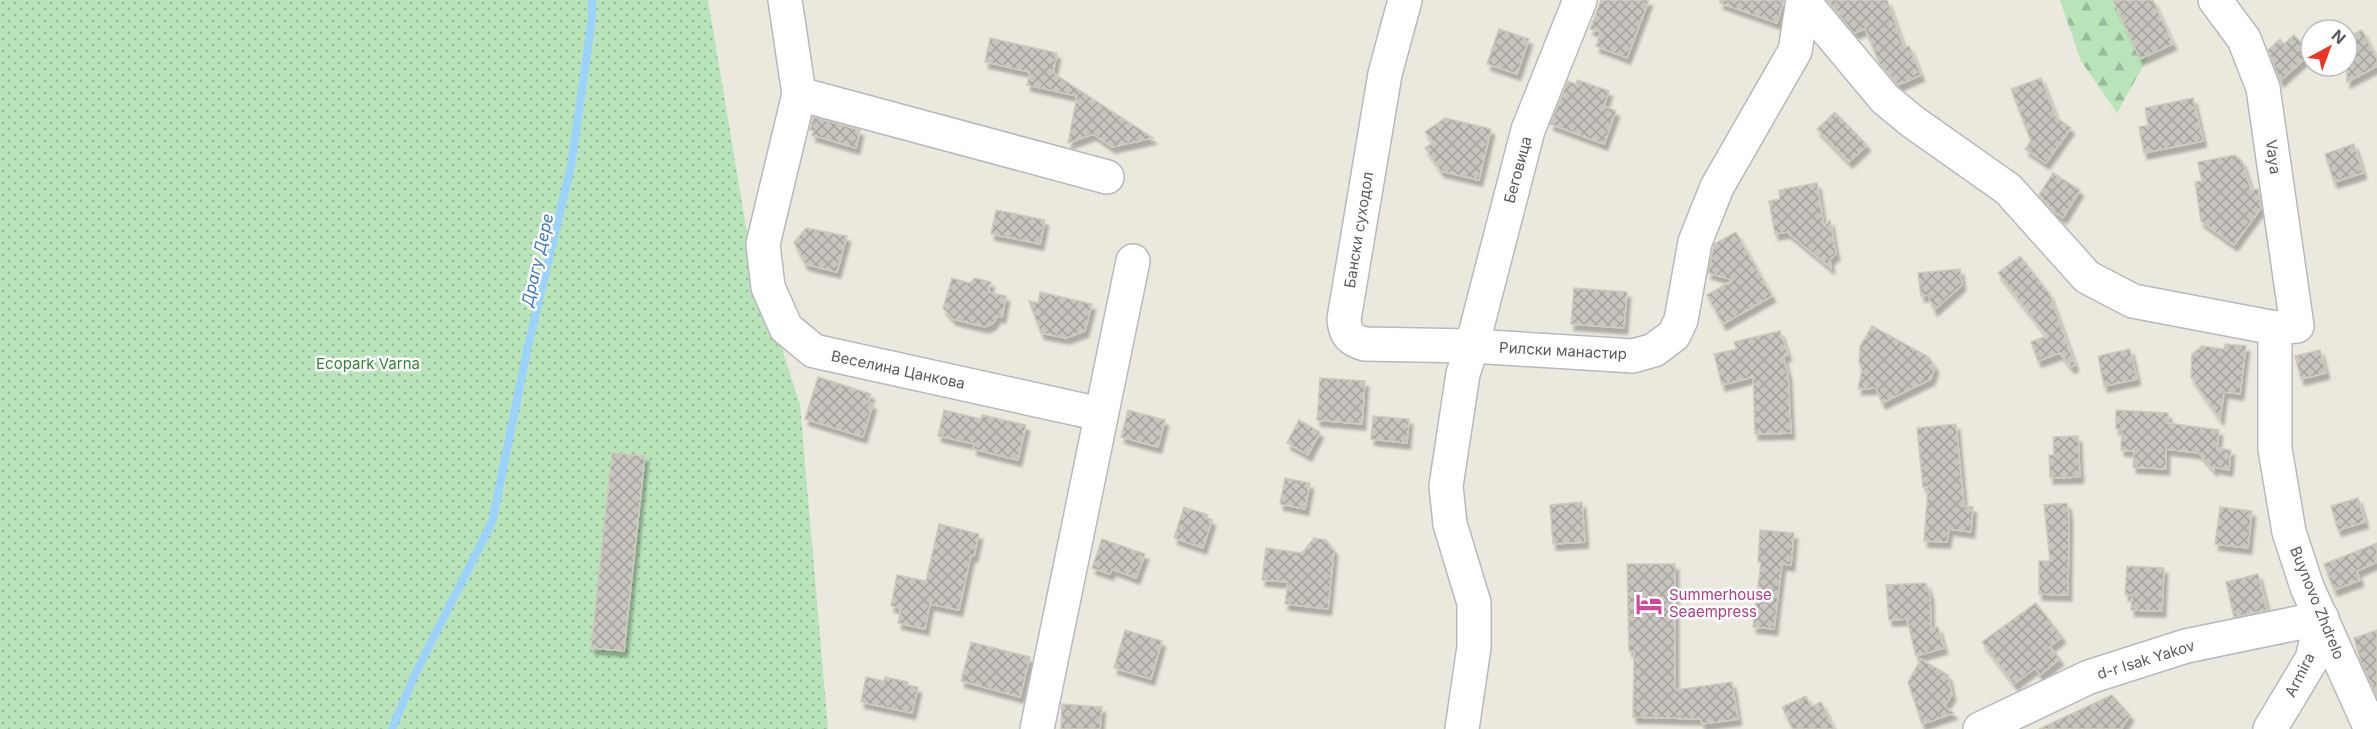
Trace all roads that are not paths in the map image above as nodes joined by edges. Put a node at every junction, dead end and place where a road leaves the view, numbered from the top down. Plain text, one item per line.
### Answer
1 (785, 0) edge
2 (1405, 0) edge
3 (1580, 0) edge
4 (2215, 0) edge
5 (1803, 1) edge
6 (799, 94) junction
7 (1107, 177) dead end
8 (1133, 261) dead end
9 (2286, 327) junction
10 (1472, 346) junction
11 (1100, 414) junction
12 (2322, 618) junction
13 (1037, 729) edge
14 (1462, 729) edge
15 (1980, 729) edge
16 (2270, 729) edge
17 (2371, 729) edge

1 - 6 street, Веселина Цанкова
2 - 10 street, Бански суходол
3 - 10 street, Беговица
4 - 9 street, Vaya
5 - 9 street
5 - 10 street, Рилски манастир
6 - 7 street
6 - 11 street, Веселина Цанкова
8 - 11 street
9 - 12 street, Buynovo Zhdrelo
10 - 14 street
11 - 13 street
12 - 15 street, d-r Isak Yakov
12 - 16 street, Armira
12 - 17 street, Buynovo Zhdrelo

